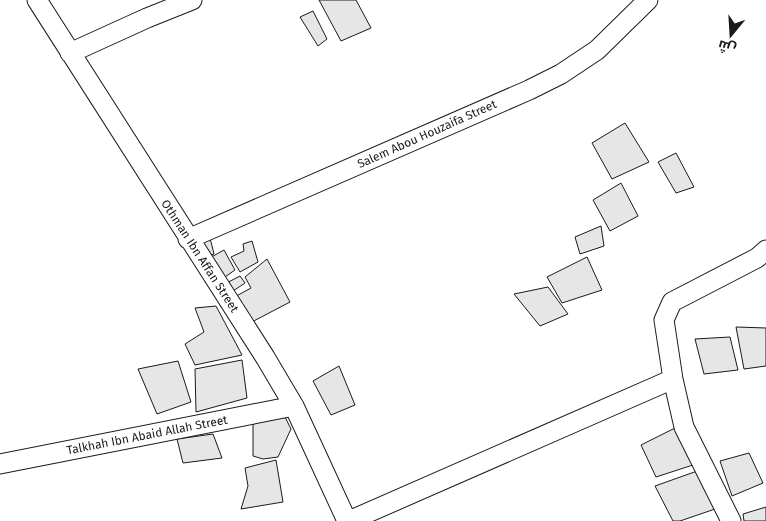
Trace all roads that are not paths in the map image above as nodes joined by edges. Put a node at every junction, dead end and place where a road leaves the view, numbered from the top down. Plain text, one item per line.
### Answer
1 (37, 0) edge
2 (192, 0) edge
3 (648, 0) edge
4 (70, 53) junction
5 (188, 239) junction
6 (766, 250) edge
7 (673, 379) junction
8 (294, 406) junction
9 (0, 464) edge
10 (348, 521) edge
11 (730, 521) edge

1 - 4 street, Othman Ibn Affan Street
2 - 4 street
3 - 5 street, Salem Abou Houzaifa Street
4 - 5 street, Othman Ibn Affan Street
5 - 8 street, Othman Ibn Affan Street
6 - 7 street
7 - 10 street
7 - 11 street
8 - 9 street, Talkhah Ibn Abaid Allah Street
8 - 10 street, Othman Ibn Affan Street

